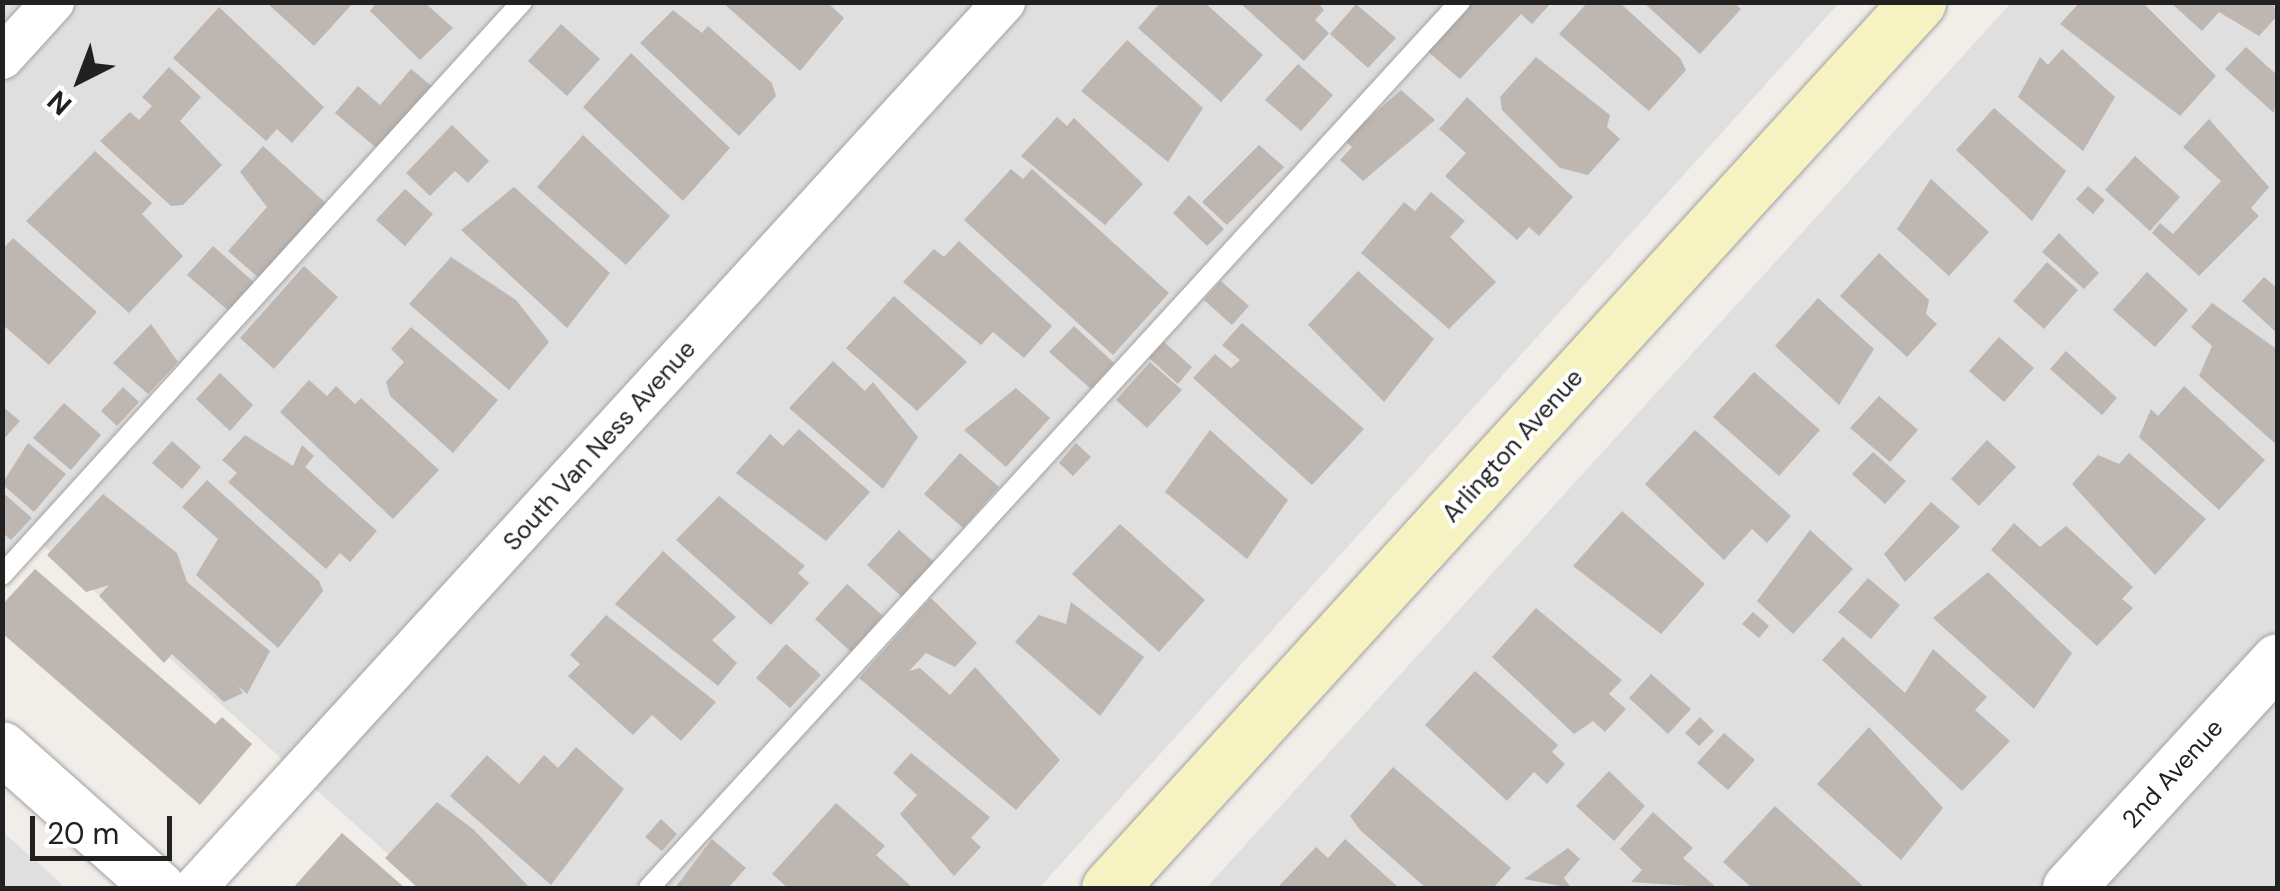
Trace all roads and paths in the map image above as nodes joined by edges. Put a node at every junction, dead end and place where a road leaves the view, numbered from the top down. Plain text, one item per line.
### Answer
1 (53, 2) edge
2 (522, 2) edge
3 (1004, 2) edge
4 (1460, 2) edge
5 (1918, 2) edge
6 (2, 58) edge
7 (2, 575) edge
8 (2278, 660) edge
9 (2, 748) edge
10 (159, 888) edge
11 (195, 888) edge
12 (649, 888) edge
13 (1109, 888) edge
14 (2069, 888) edge

1 - 6 street
2 - 7 lane
3 - 11 street, South Van Ness Avenue
4 - 12 lane
5 - 13 main road, Arlington Avenue
8 - 14 street, 2nd Avenue
9 - 10 street

